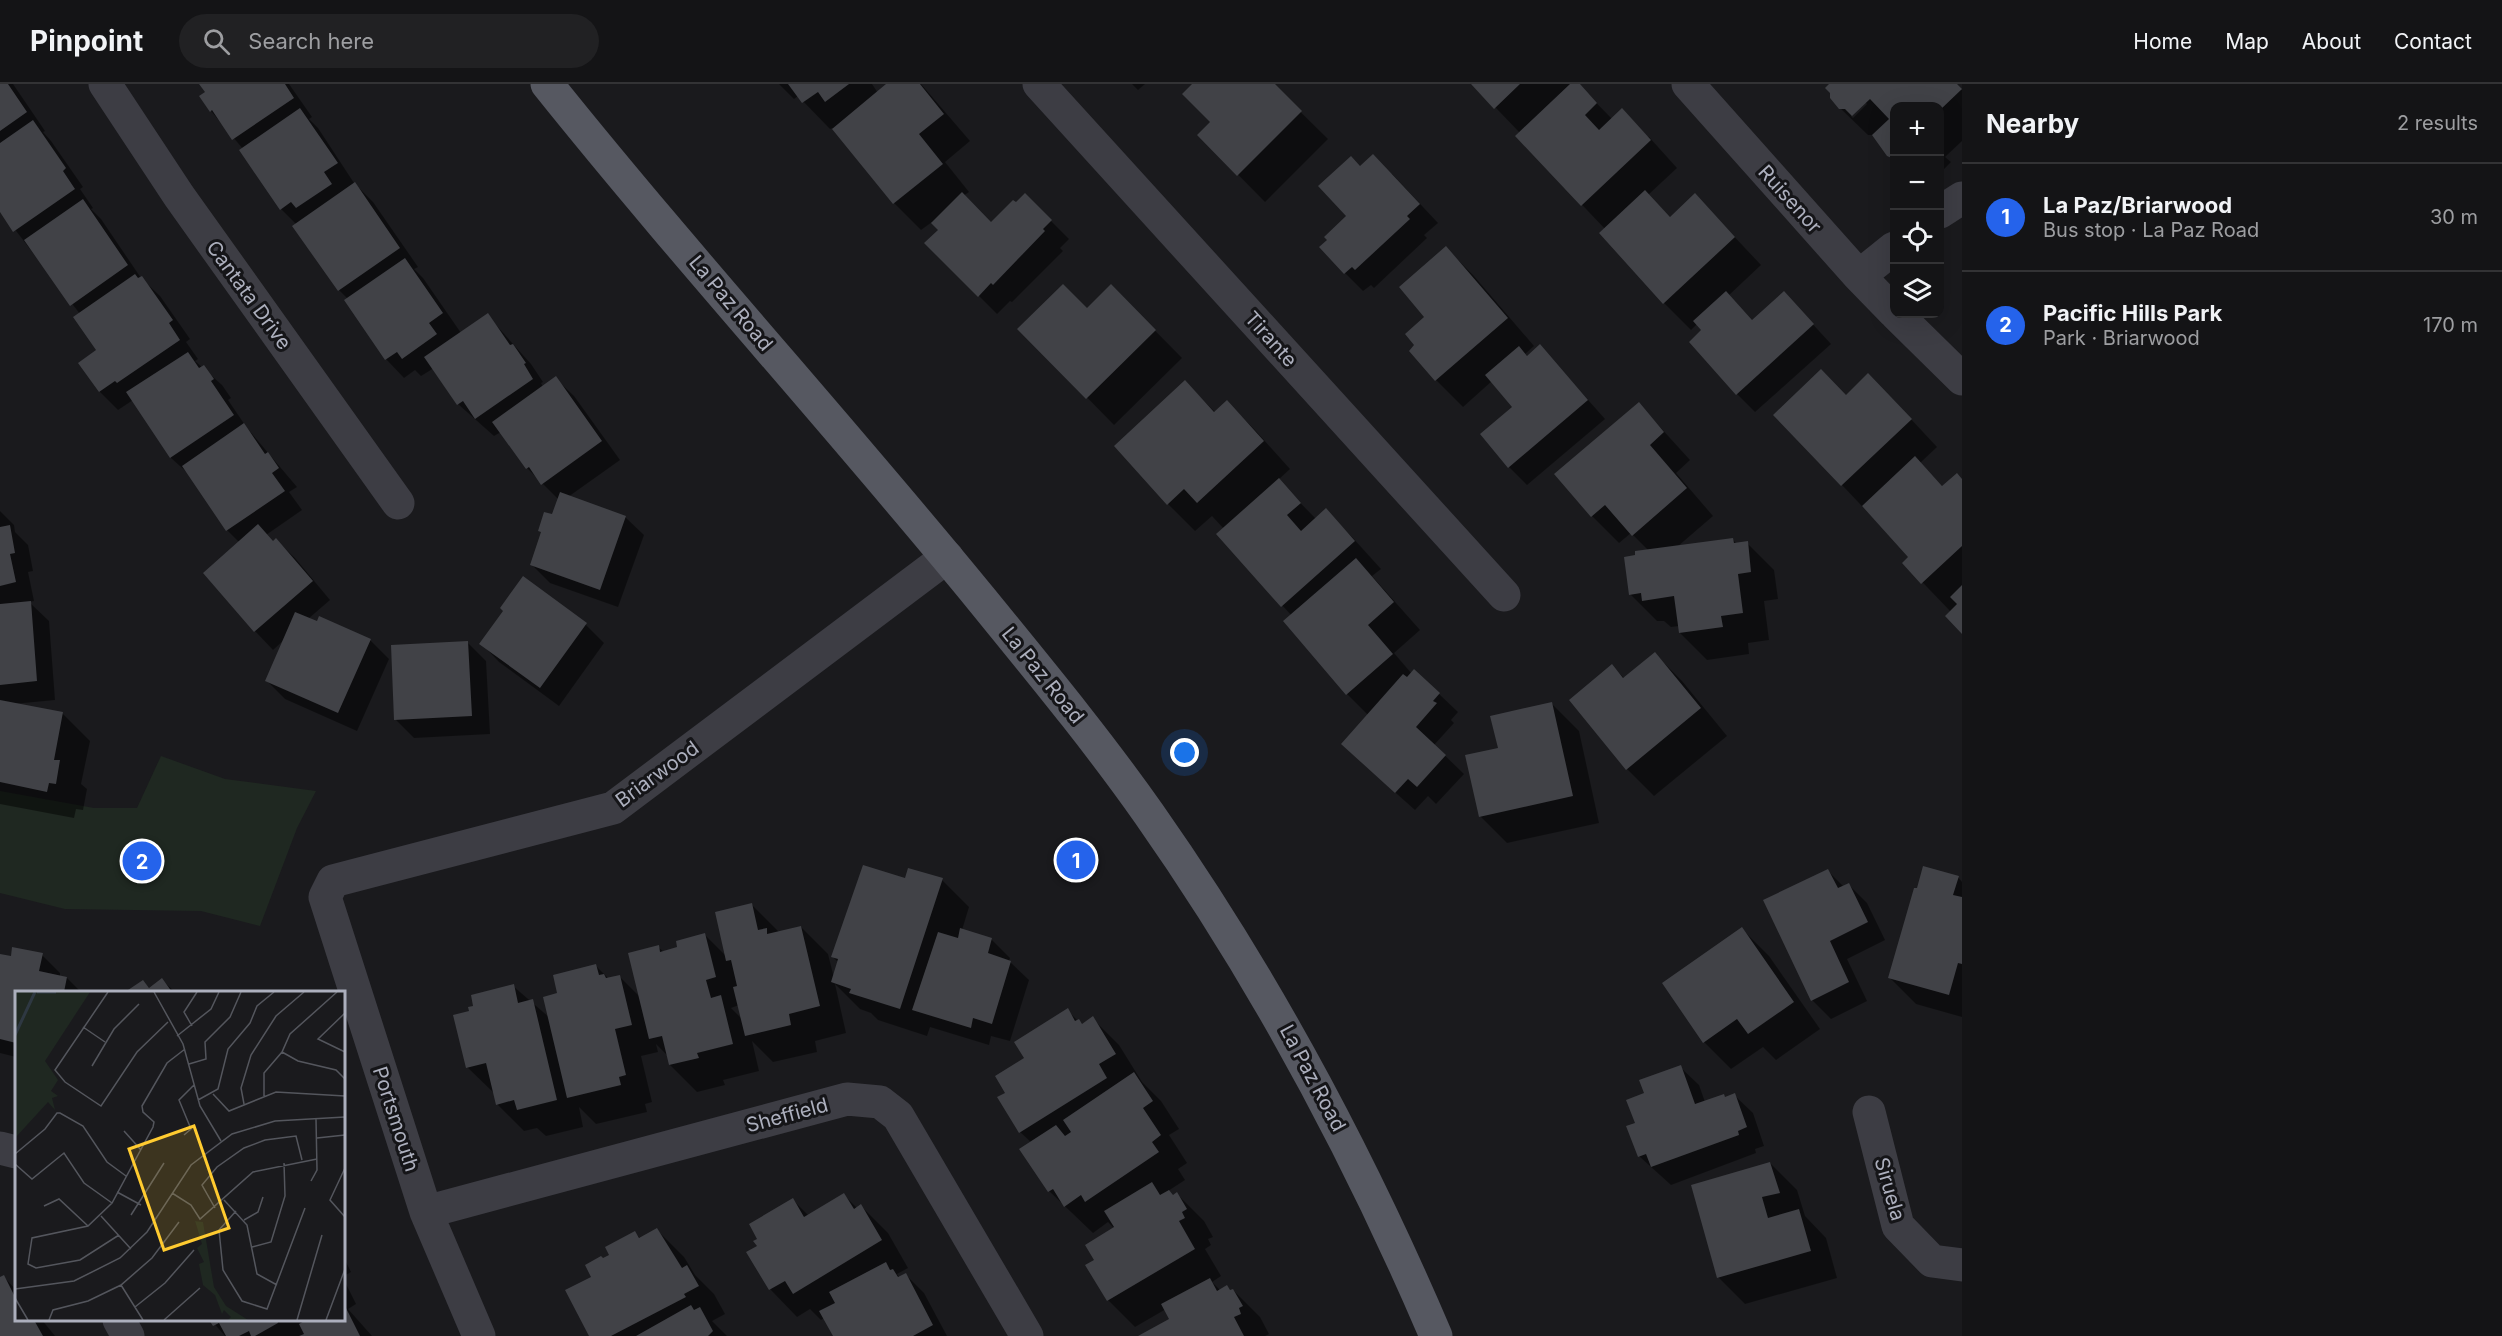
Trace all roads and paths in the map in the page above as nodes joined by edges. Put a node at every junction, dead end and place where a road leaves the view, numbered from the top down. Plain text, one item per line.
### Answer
1 (105, 84) edge
2 (547, 84) edge
3 (1039, 84) edge
4 (1688, 84) edge
5 (1962, 198) edge
6 (1943, 210) edge
7 (1890, 251) edge
8 (1859, 276) junction
9 (1890, 308) edge
10 (1900, 318) edge
11 (1962, 379) edge
12 (398, 503) dead end
13 (947, 557) junction
14 (1504, 595) dead end
15 (325, 897) joint
16 (1869, 1112) dead end
17 (0, 1148) edge
18 (15, 1152) edge
19 (426, 1212) junction
20 (1962, 1266) edge
21 (120, 1321) edge
22 (128, 1336) edge
23 (479, 1336) edge
24 (1027, 1336) edge
25 (1436, 1336) edge

1 - 12 street, Cantata Drive
2 - 13 main road, La Paz Road
3 - 14 street, Tirante
4 - 8 street, Ruisenor
5 - 6 street
7 - 8 street
8 - 9 street, Ruisenor
10 - 11 street, Ruisenor
13 - 15 street, Briarwood
13 - 25 main road, La Paz Road
15 - 19 street, Portsmouth
16 - 20 street, Siruela
17 - 18 street
19 - 23 street, Portsmouth
19 - 24 street, Sheffield
21 - 22 street

